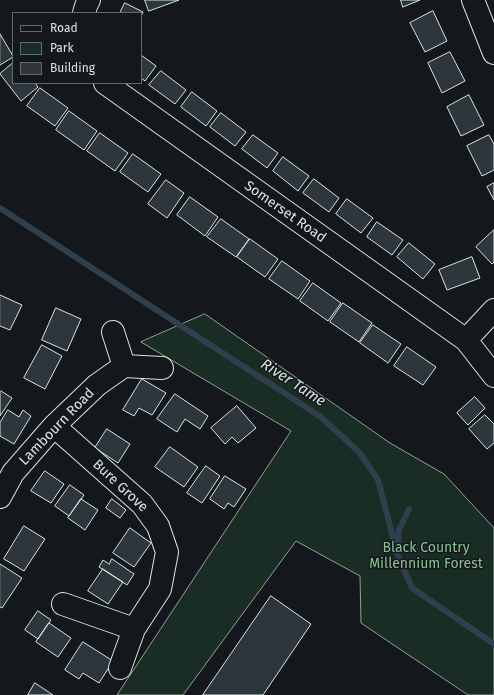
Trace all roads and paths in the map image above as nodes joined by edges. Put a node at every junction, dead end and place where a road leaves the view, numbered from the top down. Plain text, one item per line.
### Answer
1 (89, 0) edge
2 (473, 0) edge
3 (84, 12) edge
4 (494, 53) edge
5 (105, 84) edge
6 (494, 310) edge
7 (113, 332) dead end
8 (466, 340) junction
9 (124, 366) junction
10 (162, 368) dead end
11 (494, 376) edge
12 (54, 426) junction
13 (6, 470) edge
14 (0, 497) edge
15 (63, 604) dead end
16 (134, 629) junction
17 (120, 668) dead end

1 - 3 street
2 - 4 street
5 - 8 street, Somerset Road
6 - 8 street
7 - 9 street
8 - 11 street, Somerset Road
9 - 10 street
9 - 12 street, Lambourn Road
12 - 13 street, Lambourn Road
12 - 16 street, Bure Grove
13 - 14 street, Lambourn Road
15 - 16 street
16 - 17 street, Bure Grove

